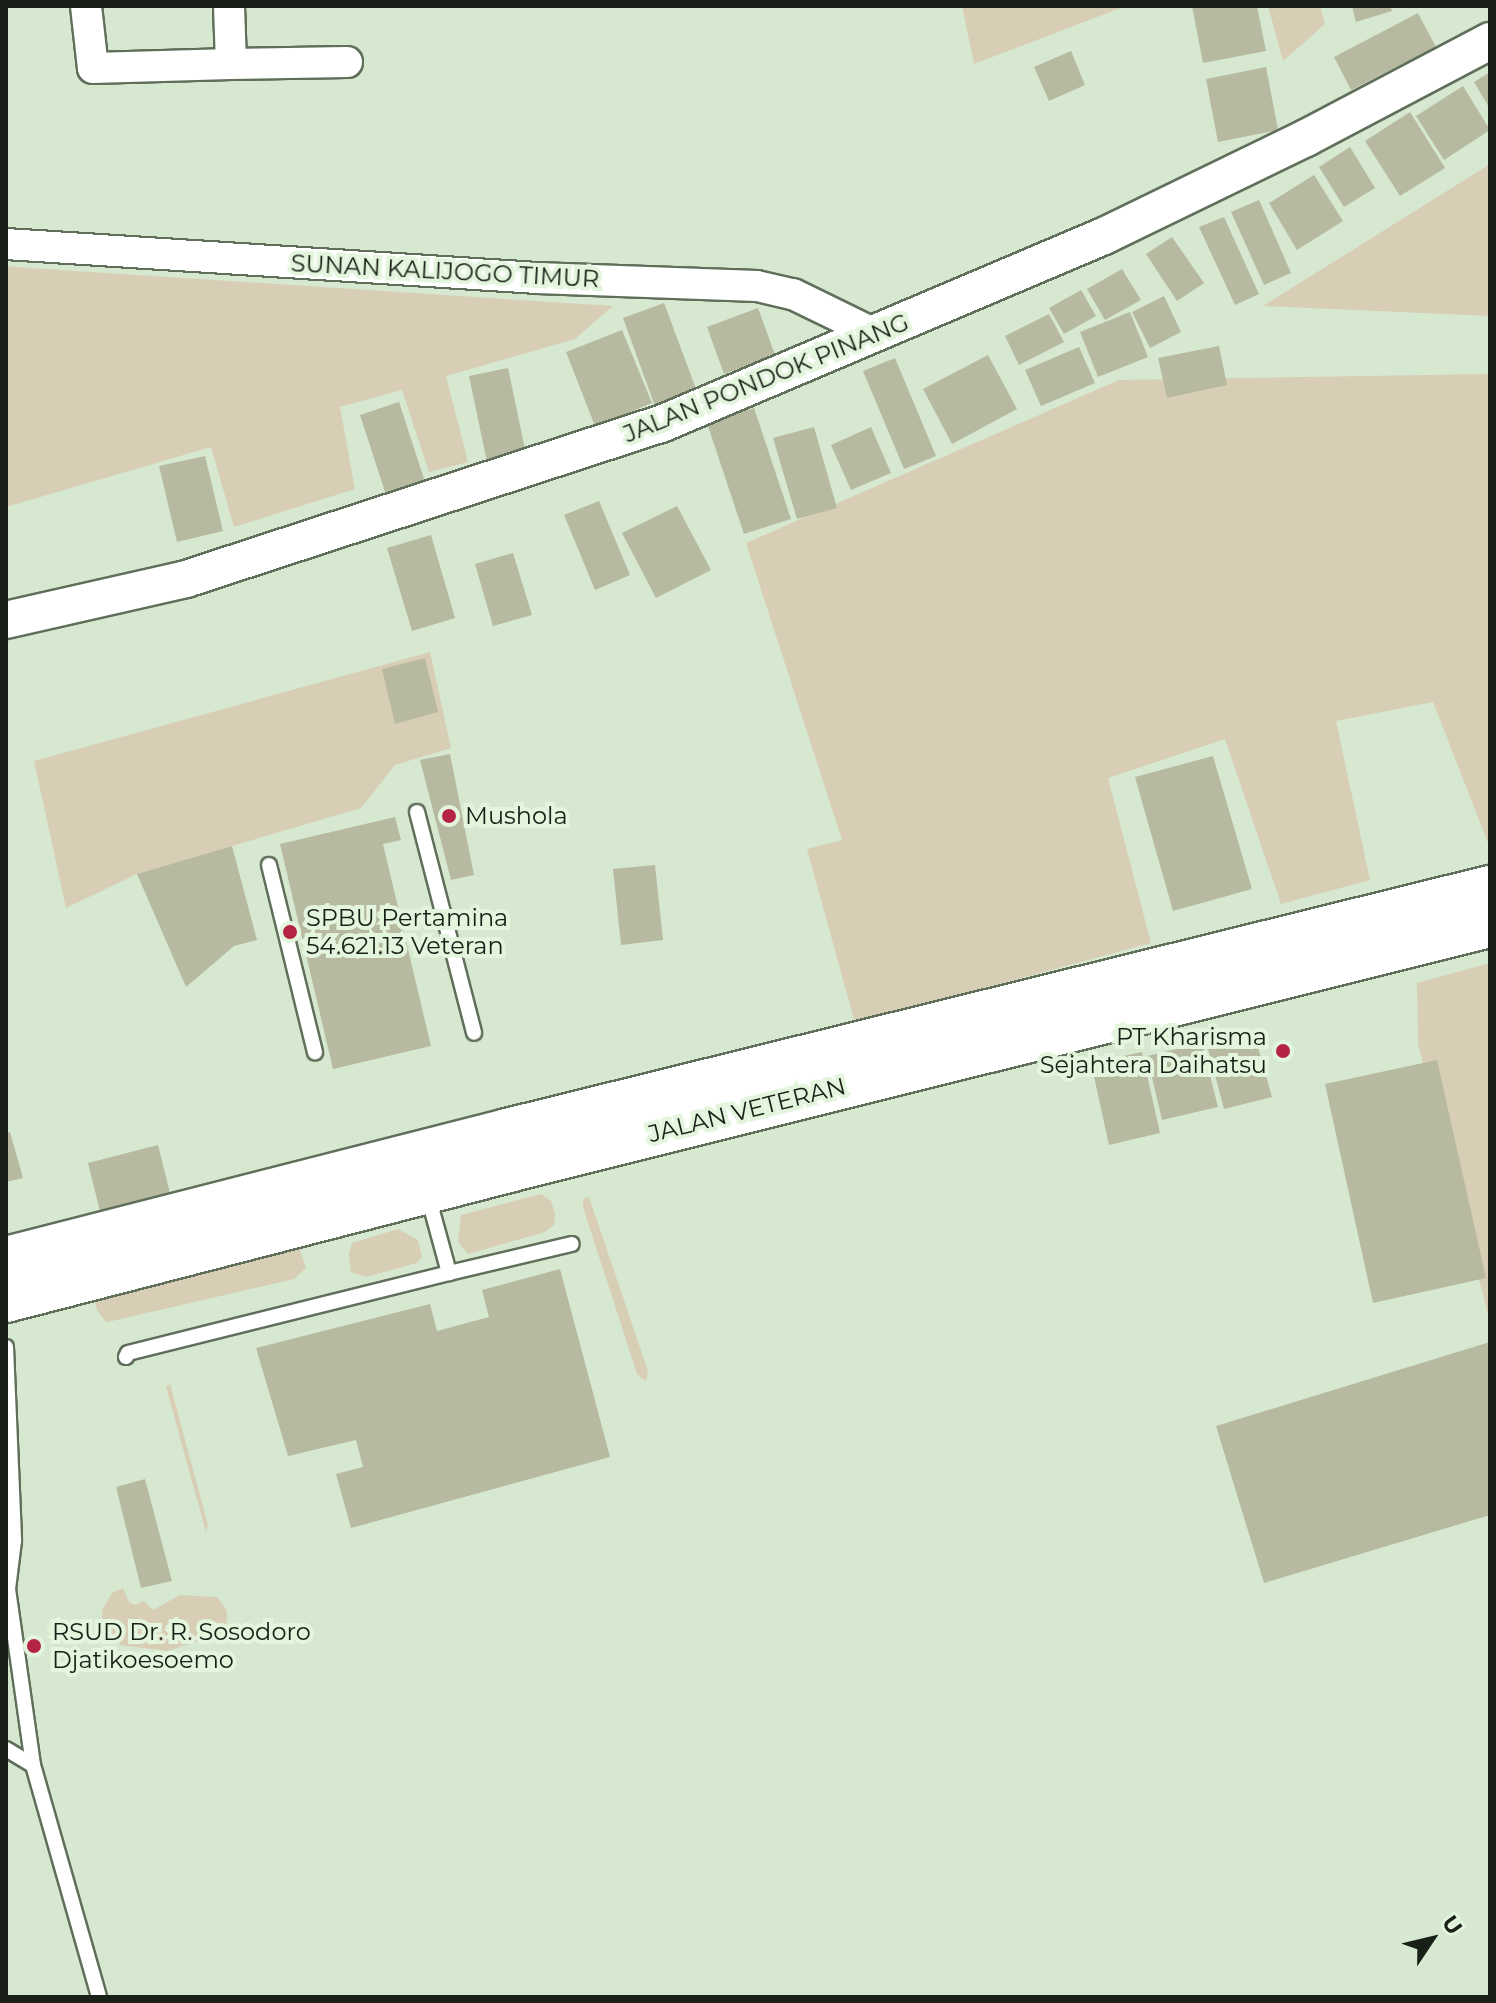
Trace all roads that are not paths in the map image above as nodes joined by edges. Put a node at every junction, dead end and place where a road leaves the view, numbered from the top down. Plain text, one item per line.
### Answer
1 (86, 6) edge
2 (229, 6) edge
3 (1490, 41) edge
4 (347, 62) dead end
5 (231, 64) junction
6 (6, 244) edge
7 (875, 334) junction
8 (6, 620) edge
9 (417, 812) dead end
10 (269, 865) dead end
11 (1490, 888) edge
12 (1490, 925) edge
13 (474, 1033) dead end
14 (315, 1052) dead end
15 (427, 1191) junction
16 (572, 1244) dead end
17 (6, 1259) edge
18 (449, 1273) junction
19 (6, 1300) edge
20 (6, 1347) edge
21 (126, 1357) dead end
22 (6, 1749) edge
23 (33, 1765) junction
24 (99, 1997) edge

1 - 5 street
2 - 5 street
3 - 7 street, JALAN PONDOK PINANG
4 - 5 street
6 - 7 street, SUNAN KALIJOGO TIMUR
7 - 8 street, JALAN PONDOK PINANG
9 - 13 lane
10 - 14 lane
11 - 17 main road, JALAN VETERAN
12 - 15 main road, JALAN VETERAN
15 - 18 lane
15 - 19 main road, JALAN VETERAN
16 - 18 lane
18 - 21 lane
20 - 23 lane
22 - 23 lane
23 - 24 lane

